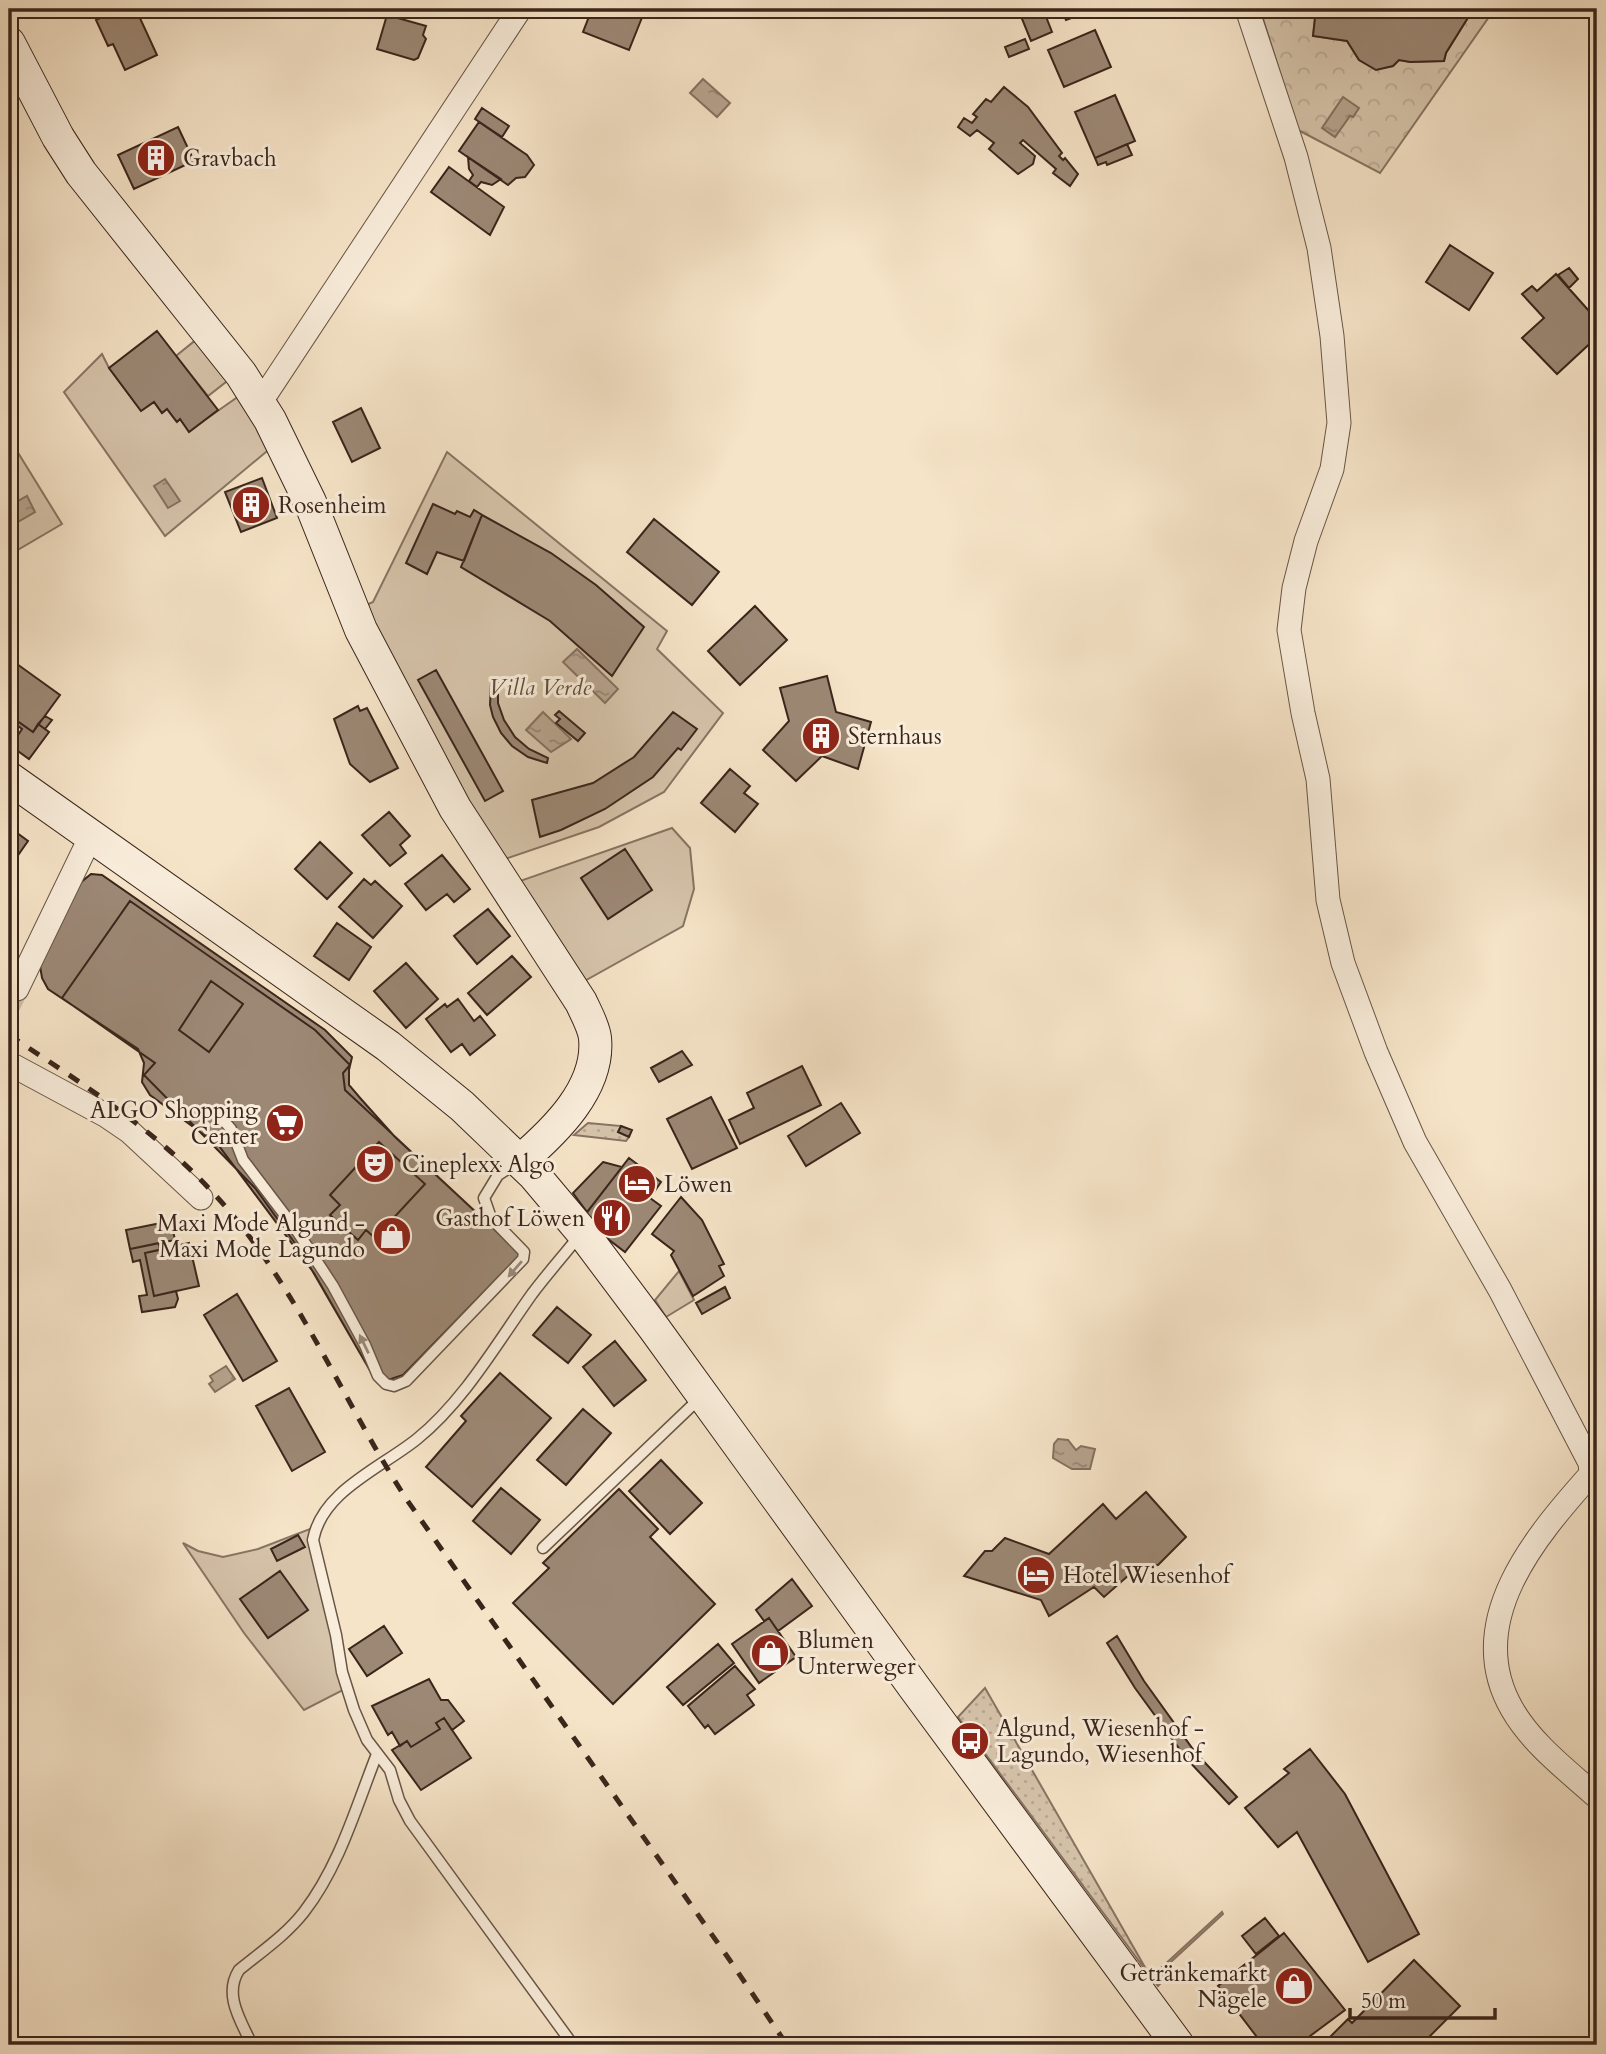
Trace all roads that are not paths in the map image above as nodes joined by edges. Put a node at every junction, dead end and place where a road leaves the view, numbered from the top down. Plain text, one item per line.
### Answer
1 (520, 9) edge
2 (1247, 9) edge
3 (9, 43) edge
4 (260, 404) junction
5 (9, 778) edge
6 (91, 836) junction
7 (17, 989) tunnel mouth
8 (14, 1066) dead end
9 (224, 1121) dead end
10 (520, 1161) junction
11 (201, 1198) dead end
12 (582, 1232) junction
13 (704, 1395) junction
14 (543, 1548) dead end
15 (377, 1754) junction
16 (1597, 1797) edge
17 (252, 2045) edge
18 (573, 2045) edge
19 (1178, 2045) edge

1 - 4 street
2 - 16 street
3 - 4 main road
4 - 10 main road
5 - 6 main road
6 - 7 street
6 - 10 main road
8 - 11 street
10 -> 9 lane
10 - 12 main road
12 - 13 main road
12 - 15 lane
13 - 14 lane
13 - 19 main road
15 - 17 lane
15 - 18 lane

